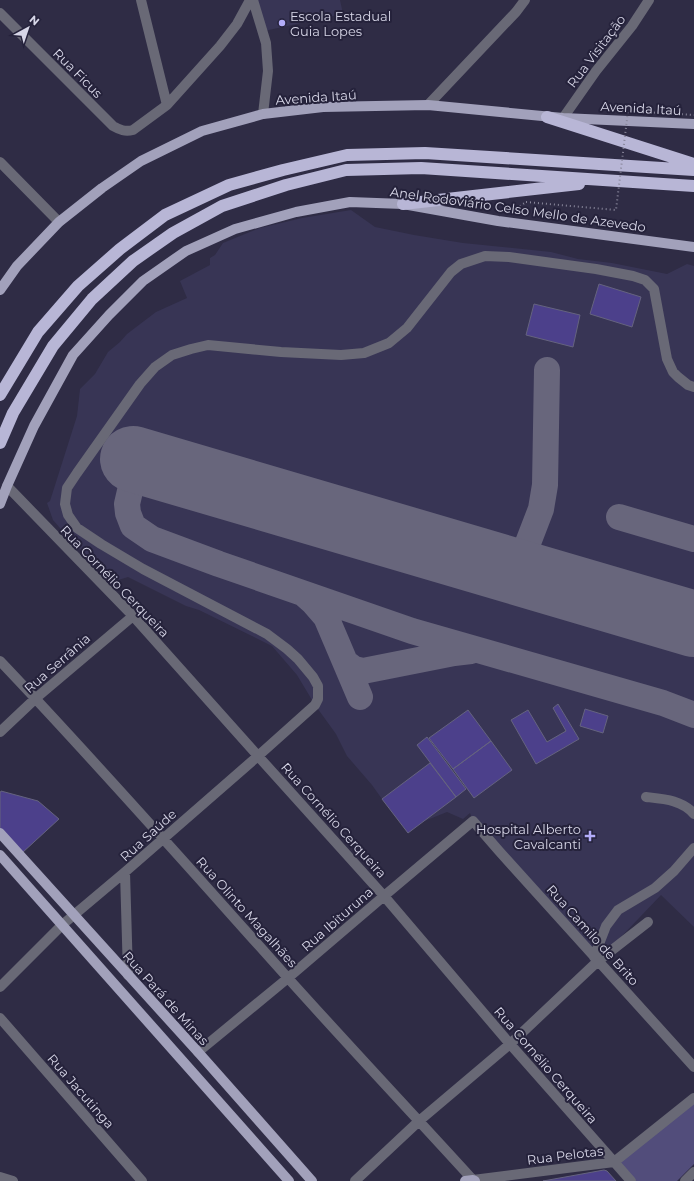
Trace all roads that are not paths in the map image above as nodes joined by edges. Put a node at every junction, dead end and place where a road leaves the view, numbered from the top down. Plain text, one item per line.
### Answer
1 (141, 0) edge
2 (250, 0) edge
3 (253, 0) edge
4 (525, 0) edge
5 (649, 0) edge
6 (0, 13) edge
7 (167, 105) junction
8 (428, 105) junction
9 (263, 114) junction
10 (547, 116) junction
11 (563, 118) junction
12 (694, 124) edge
13 (0, 162) edge
14 (694, 164) edge
15 (694, 170) edge
16 (610, 180) junction
17 (694, 186) edge
18 (403, 204) junction
19 (59, 222) junction
20 (694, 248) edge
21 (0, 290) edge
22 (694, 387) edge
23 (0, 395) edge
24 (0, 443) edge
25 (7, 486) junction
26 (0, 504) edge
27 (133, 616) junction
28 (0, 661) edge
29 (36, 698) junction
30 (0, 732) edge
31 (258, 756) junction
32 (646, 797) dead end
33 (694, 814) edge
34 (473, 821) joint
35 (0, 833) edge
36 (163, 838) junction
37 (694, 848) edge
38 (0, 855) edge
39 (125, 872) junction
40 (384, 896) junction
41 (74, 916) junction
42 (648, 922) dead end
43 (62, 926) junction
44 (596, 959) junction
45 (128, 975) junction
46 (288, 978) junction
47 (0, 987) edge
48 (0, 1018) edge
49 (510, 1044) junction
50 (198, 1052) junction
51 (694, 1066) edge
52 (694, 1098) edge
53 (419, 1121) junction
54 (614, 1162) junction
55 (694, 1172) edge
56 (0, 1177) edge
57 (13, 1181) edge
58 (142, 1181) edge
59 (289, 1181) edge
60 (312, 1181) edge
61 (355, 1181) edge
62 (471, 1181) edge
63 (631, 1181) edge
64 (685, 1181) edge

1 - 7 street
2 - 7 street
3 - 9 street
4 - 8 street
5 - 11 street, Rua Visitação
6 - 7 street, Rua Ficus
8 - 9 main road, Avenida Itaú
8 - 10 main road, Avenida Itaú
9 - 19 main road, Avenida Itaú
10 - 11 main road, Avenida Itaú
10 - 14 highway
11 - 12 main road, Avenida Itaú
13 - 19 street
15 - 23 highway
16 - 17 highway, Anel Rodoviário Celso Mello de Azevedo
16 - 18 highway
16 - 24 highway, Anel Rodoviário Celso Mello de Azevedo
18 - 20 main road, Anel Rodoviário Celso Mello de Azevedo
18 - 25 main road, Anel Rodoviário Celso Mello de Azevedo
19 - 21 main road, Avenida Itaú
22 - 31 street, Rua Saúde
25 - 26 main road, Anel Rodoviário Celso Mello de Azevedo
25 - 27 street, Rua Cornélio Cerqueira
27 - 29 street, Rua Serrânia
27 - 31 street, Rua Cornélio Cerqueira
28 - 29 street, Rua Olinto Magalhães
29 - 30 street, Rua Serrânia
29 - 36 street, Rua Olinto Magalhães
31 - 36 street, Rua Saúde
31 - 40 street, Rua Cornélio Cerqueira
32 - 33 street
34 - 40 street, Rua Ibituruna
34 - 44 street, Rua Camilo de Brito
35 - 41 main road, Rua Pará de Minas
36 - 39 street, Rua Saúde
36 - 46 street, Rua Olinto Magalhães
37 - 44 street
38 - 43 main road
39 - 41 street, Rua Saúde
39 - 45 street
40 - 46 street, Rua Ibituruna
40 - 49 street, Rua Cornélio Cerqueira
41 - 43 street, Rua Saúde
41 - 45 main road, Rua Pará de Minas
42 - 44 street
43 - 47 street, Rua Saúde
43 - 59 main road
44 - 49 street
44 - 51 street, Rua Camilo de Brito
45 - 50 main road, Rua Pará de Minas
46 - 50 street, Rua Ibituruna
46 - 53 street, Rua Olinto Magalhães
48 - 58 street, Rua Jacutinga
49 - 53 street
49 - 54 street, Rua Cornélio Cerqueira
50 - 60 main road, Rua Pará de Minas
52 - 54 street, Rua Pelotas
53 - 61 street
53 - 62 street, Rua Olinto Magalhães
54 - 62 street, Rua Pelotas
54 - 63 street, Rua Cornélio Cerqueira
55 - 64 street
56 - 57 street

